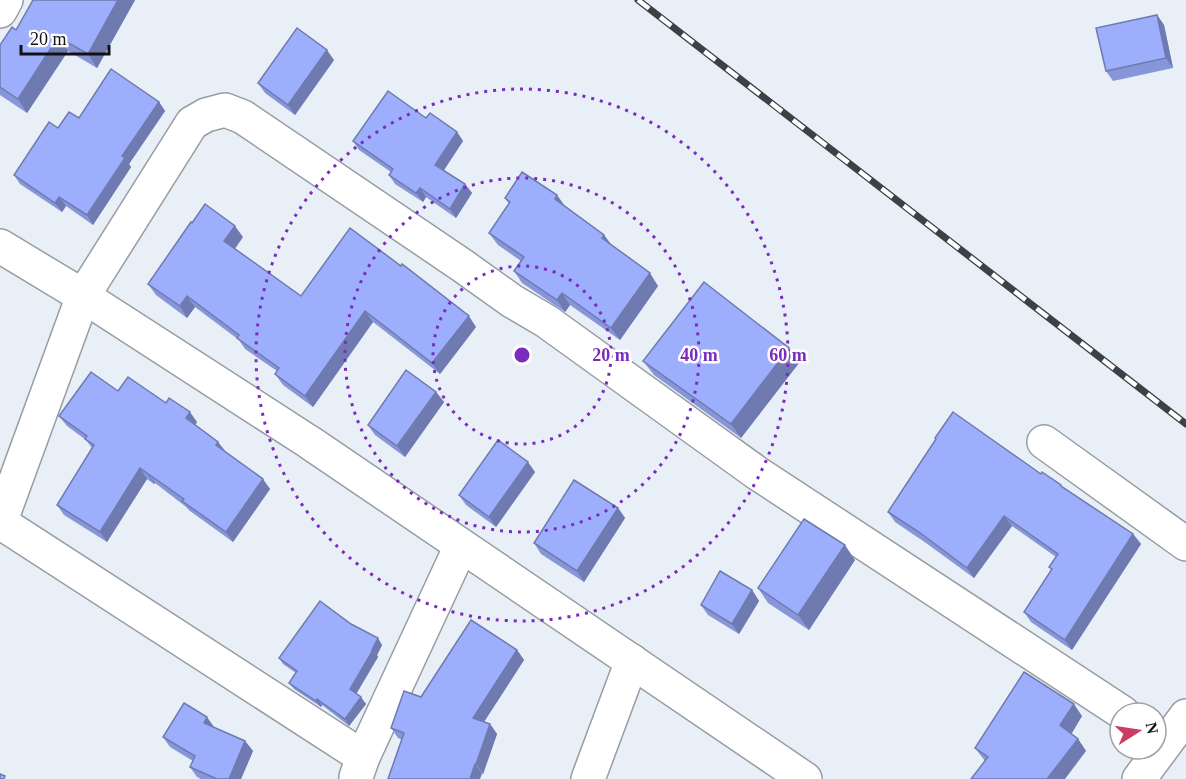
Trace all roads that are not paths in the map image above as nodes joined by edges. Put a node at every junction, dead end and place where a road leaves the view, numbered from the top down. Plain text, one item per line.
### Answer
1 (6, 0) edge
2 (0, 11) edge
3 (0, 246) edge
4 (83, 296) junction
5 (1044, 442) dead end
6 (0, 522) edge
7 (1186, 544) edge
8 (461, 546) junction
9 (632, 661) junction
10 (1108, 703) edge
11 (1186, 716) edge
12 (1168, 732) edge
13 (1149, 761) edge
14 (359, 768) edge
15 (588, 779) edge
16 (805, 779) edge
17 (1139, 779) edge

1 - 2 street
3 - 4 street
4 - 6 street
4 - 8 street
4 - 10 street
5 - 7 street
6 - 14 street
8 - 9 street
8 - 14 street
9 - 15 street
9 - 16 street
11 - 12 street
13 - 17 street

